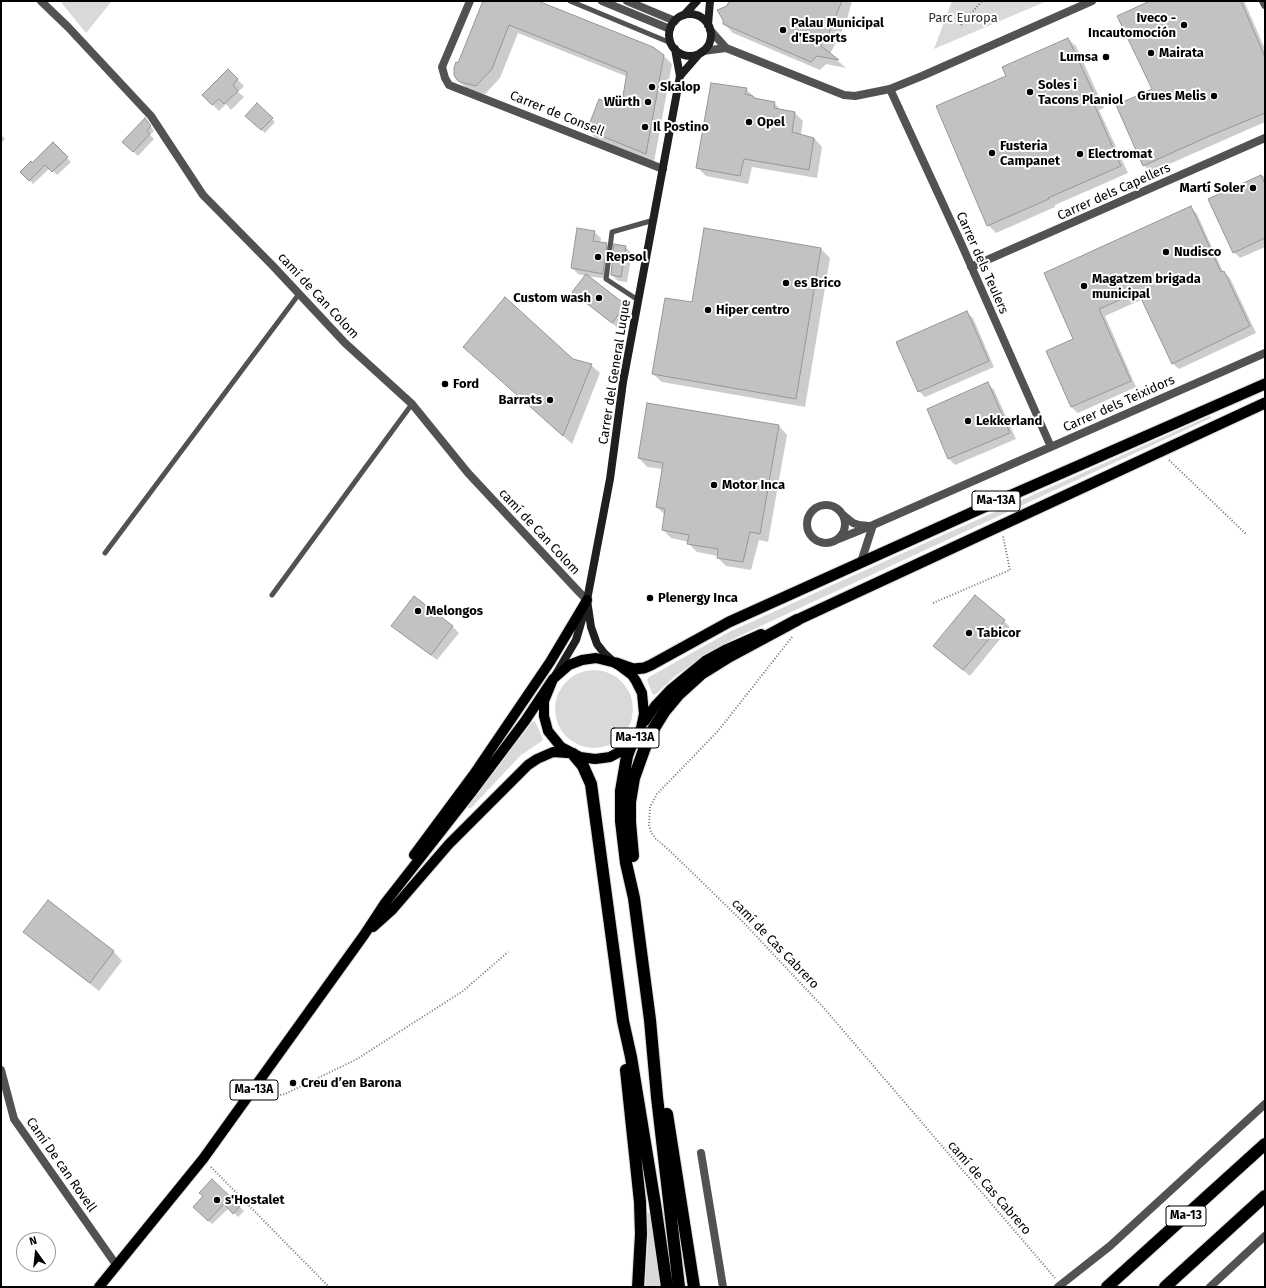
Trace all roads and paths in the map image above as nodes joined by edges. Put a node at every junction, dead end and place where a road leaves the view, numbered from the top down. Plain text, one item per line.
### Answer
1 (41, 1) edge
2 (470, 1) edge
3 (570, 1) edge
4 (602, 1) edge
5 (627, 1) edge
6 (697, 1) edge
7 (710, 1) edge
8 (982, 1) edge
9 (1092, 1) edge
10 (1263, 1) edge
11 (1265, 5) edge
12 (684, 15) junction
13 (675, 20) junction
14 (961, 25) dead end
15 (709, 28) junction
16 (670, 29) junction
17 (673, 46) junction
18 (726, 48) junction
19 (702, 52) junction
20 (680, 76) junction
21 (890, 89) junction
22 (1265, 138) edge
23 (663, 169) junction
24 (654, 220) junction
25 (971, 267) junction
26 (299, 294) junction
27 (638, 300) junction
28 (1265, 353) edge
29 (1265, 384) edge
30 (1265, 403) edge
31 (412, 404) junction
32 (1051, 447) junction
33 (1160, 451) junction
34 (842, 513) junction
35 (1001, 524) junction
36 (874, 525) junction
37 (1246, 534) dead end
38 (836, 540) junction
39 (105, 553) dead end
40 (861, 562) junction
41 (272, 595) dead end
42 (587, 600) junction
43 (933, 603) dead end
44 (797, 620) junction
45 (792, 636) dead end
46 (616, 663) junction
47 (553, 680) junction
48 (641, 728) junction
49 (633, 740) junction
50 (573, 754) junction
51 (634, 898) junction
52 (384, 903) junction
53 (364, 935) junction
54 (508, 952) dead end
55 (650, 1020) junction
56 (623, 1021) junction
57 (1, 1070) edge
58 (255, 1088) junction
59 (1265, 1104) edge
60 (1265, 1144) edge
61 (702, 1153) dead end
62 (203, 1159) junction
63 (1265, 1196) edge
64 (1265, 1236) edge
65 (117, 1266) junction
66 (1060, 1286) edge
67 (100, 1287) edge
68 (329, 1287) edge
69 (638, 1287) edge
70 (667, 1287) edge
71 (679, 1287) edge
72 (694, 1287) edge
73 (723, 1287) edge
74 (1107, 1287) edge
75 (1165, 1287) edge
76 (1210, 1287) edge

1 - 26 street, camí de Can Colom
2 - 23 street, Carrer de Consell
3 - 17 lane
4 - 16 street
5 - 13 street
6 - 12 main road
7 - 15 main road
8 - 14 path
9 - 21 street
10 - 11 street
12 - 13 main road
12 - 15 main road
13 - 16 main road
15 - 18 street
15 - 19 main road
16 - 17 main road
17 - 19 main road
17 - 20 main road, Carrer del General Luque
18 - 19 street
18 - 21 street
19 - 20 main road
20 - 23 main road, Carrer del General Luque
21 - 25 street, Carrer dels Teulers
22 - 25 street, Carrer dels Capellers
23 - 24 main road, Carrer del General Luque
24 - 27 main road, Carrer del General Luque
24 - 27 lane
25 - 32 street, Carrer dels Teulers
26 - 31 street, camí de Can Colom
26 - 39 lane
27 - 42 main road, Carrer del General Luque
28 - 32 street, Carrer dels Teixidors
29 - 40 highway, Ma-13A
30 - 33 highway, Ma-13A
31 - 41 lane
31 - 42 street, camí de Can Colom
32 - 36 street, Carrer dels Teixidors
33 - 35 highway, Ma-13A
33 - 37 path
34 - 36 street
34 - 38 street
34 - 38 street
35 - 43 path
35 - 44 highway, Ma-13A
36 - 38 street, Carrer dels Teixidors
36 - 40 street
40 - 46 highway, Ma-13A
42 - 46 main road, Carrer del General Luque
42 - 47 main road
42 - 52 main road
44 - 48 main road, Ma-13A
44 - 51 highway
45 - 66 path, camí de Cas Cabrero
46 - 47 main road, Ma-13A
46 - 48 main road, Ma-13A
47 - 50 main road, Ma-13A
47 - 52 main road, Ma-13A
48 - 49 main road, Ma-13A
49 - 50 main road, Ma-13A
49 - 51 highway
50 - 53 main road, Ma-13A
50 - 56 highway
51 - 55 highway
52 - 53 main road, Ma-13A
53 - 58 main road, Ma-13A
54 - 58 path
55 - 71 highway
55 - 72 highway
56 - 69 highway
56 - 70 highway
57 - 65 street, Camí De can Rovell
58 - 62 main road, Ma-13A
59 - 66 street
60 - 74 highway, Ma-13
61 - 73 street
62 - 65 main road, Ma-13A
62 - 68 path
63 - 75 highway, Ma-13
64 - 76 street
65 - 67 main road, Ma-13A

